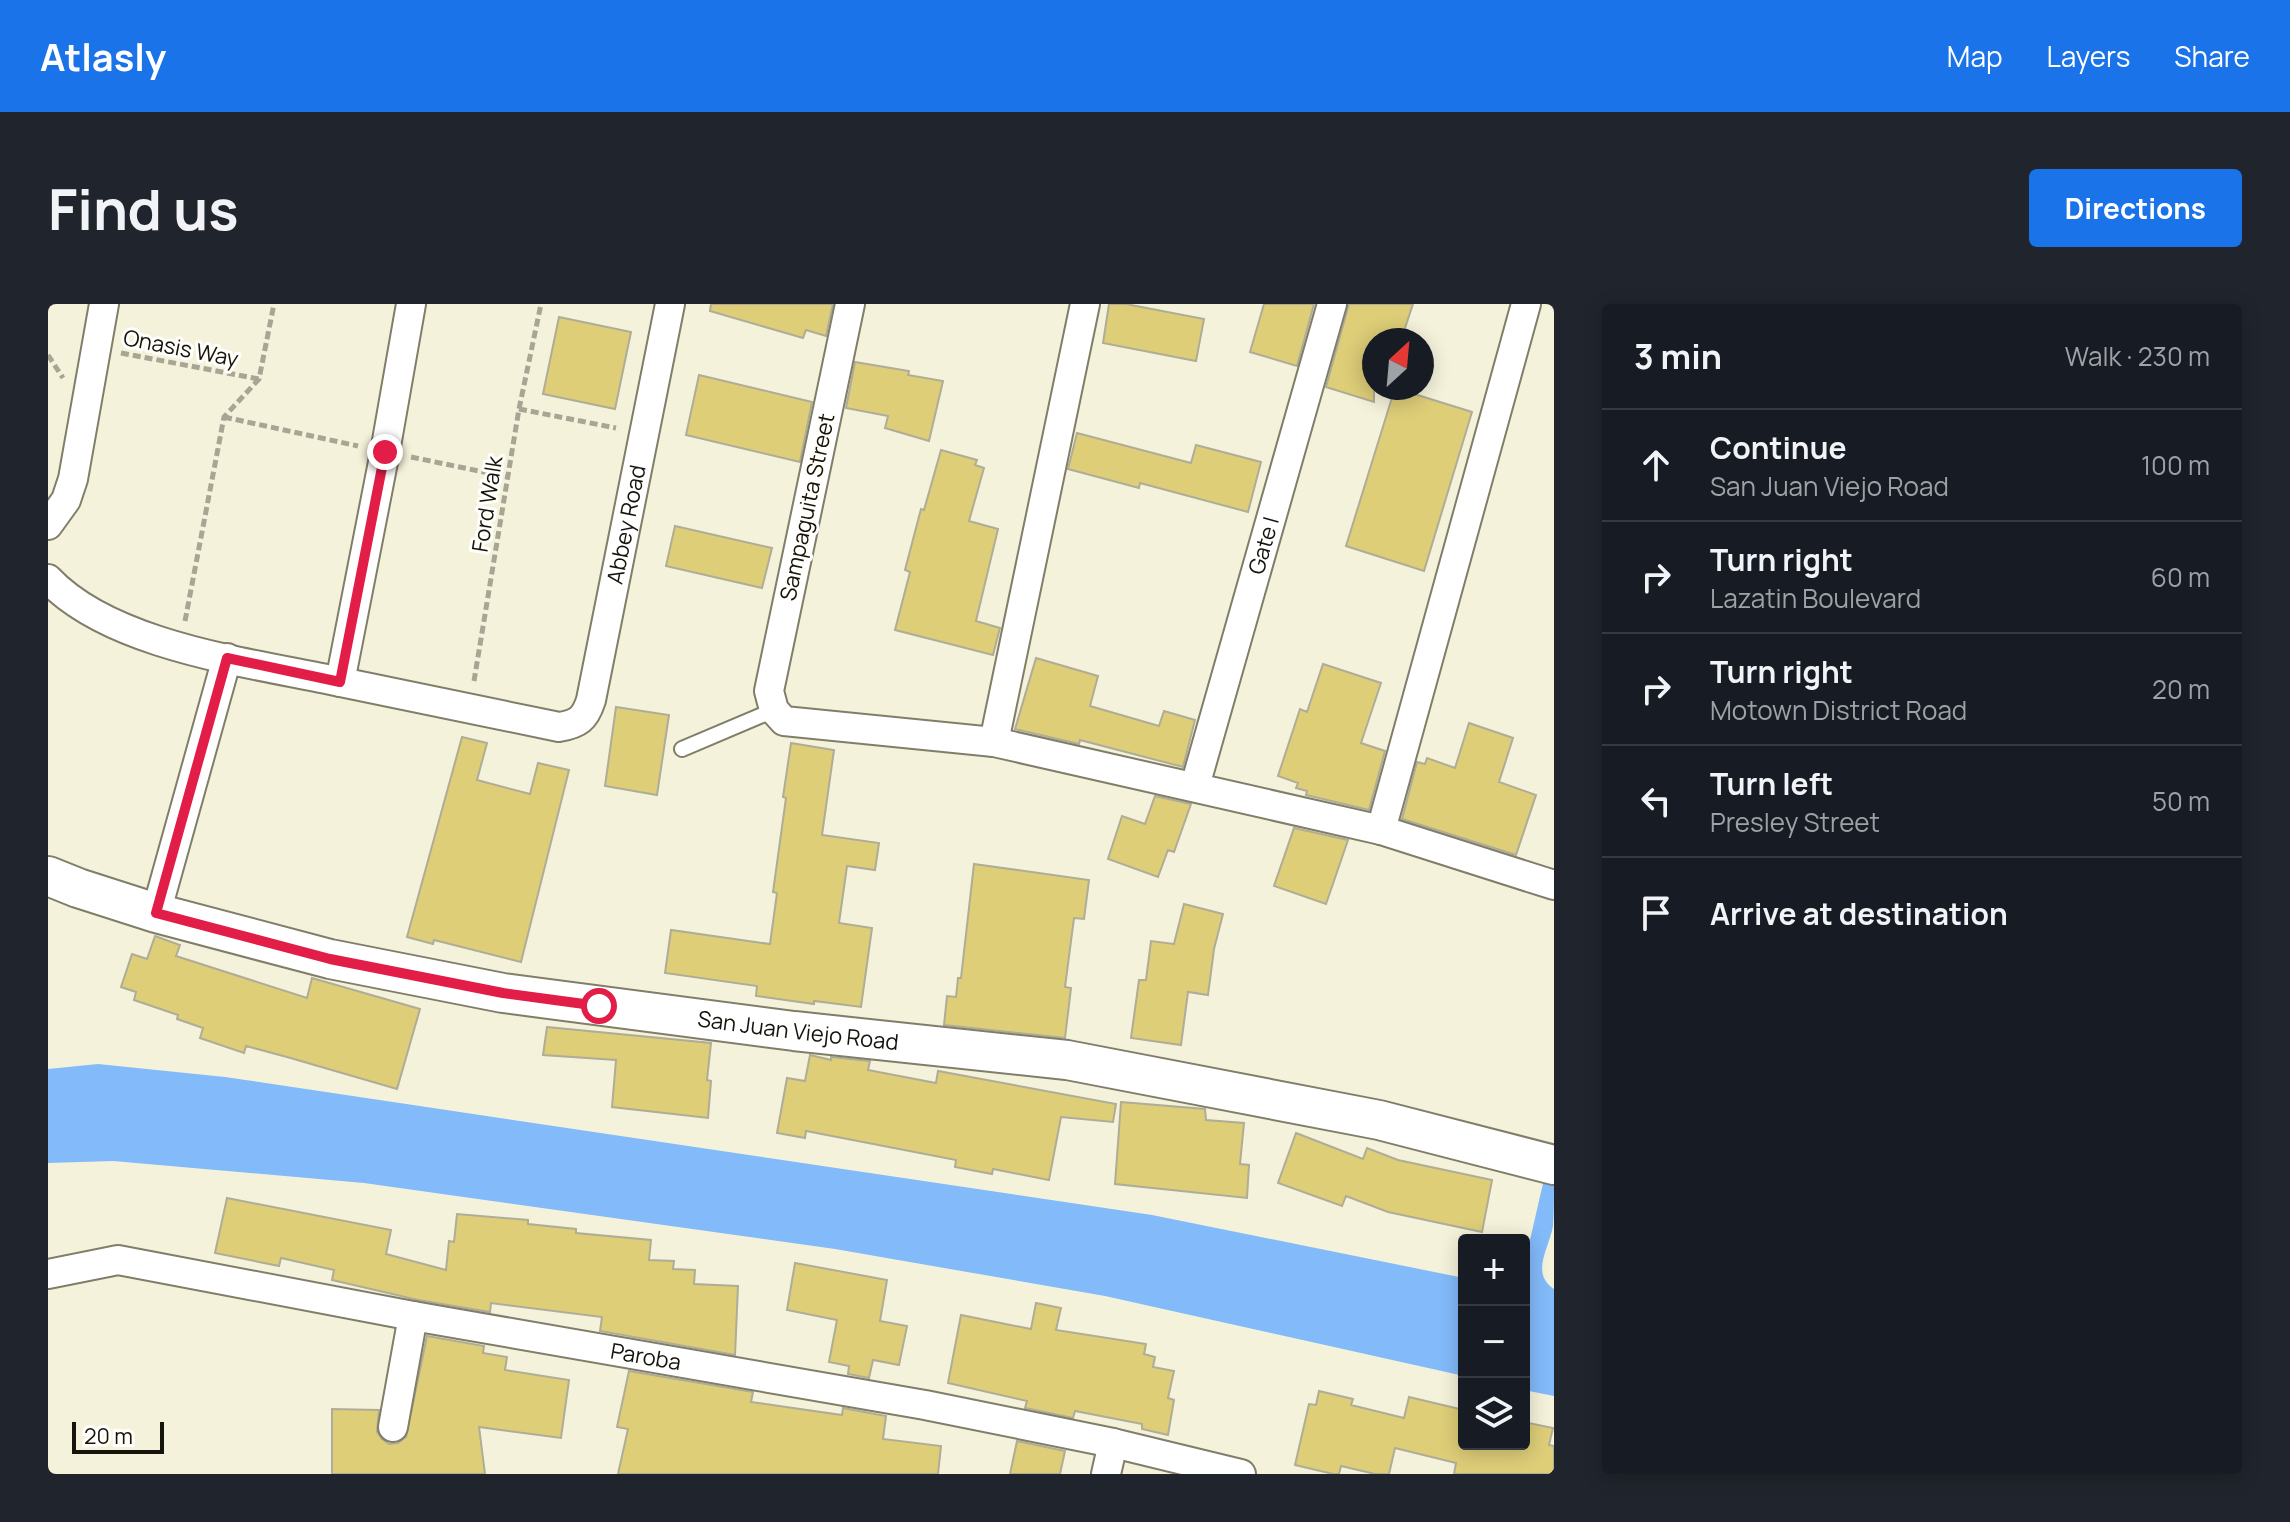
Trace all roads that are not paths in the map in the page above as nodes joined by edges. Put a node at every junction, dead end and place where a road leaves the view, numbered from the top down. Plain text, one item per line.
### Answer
1 (104, 304) edge
2 (411, 304) edge
3 (670, 304) edge
4 (850, 304) edge
5 (1085, 304) edge
6 (1332, 304) edge
7 (1526, 304) edge
8 (48, 525) edge
9 (48, 579) edge
10 (227, 658) junction
11 (340, 682) junction
12 (774, 710) junction
13 (994, 742) junction
14 (682, 749) dead end
15 (1195, 786) junction
16 (1381, 830) junction
17 (48, 876) edge
18 (1554, 885) edge
19 (156, 913) junction
20 (1554, 1165) edge
21 (48, 1274) edge
22 (413, 1316) junction
23 (393, 1427) dead end
24 (1113, 1443) junction
25 (1106, 1474) edge
26 (1241, 1474) edge

1 - 8 street
2 - 11 street
3 - 11 street, Abbey Road
4 - 12 street, Sampaguita Street
5 - 13 street
6 - 15 street, Gate I
7 - 16 street
9 - 10 street
10 - 11 street
10 - 19 street
12 - 13 street
12 - 14 lane
13 - 15 street
15 - 16 street
16 - 18 street
17 - 19 street, San Juan Viejo Road
19 - 20 street, San Juan Viejo Road
21 - 22 street, Paroba
22 - 23 street
22 - 24 street, Paroba
24 - 25 street
24 - 26 street, Paroba

